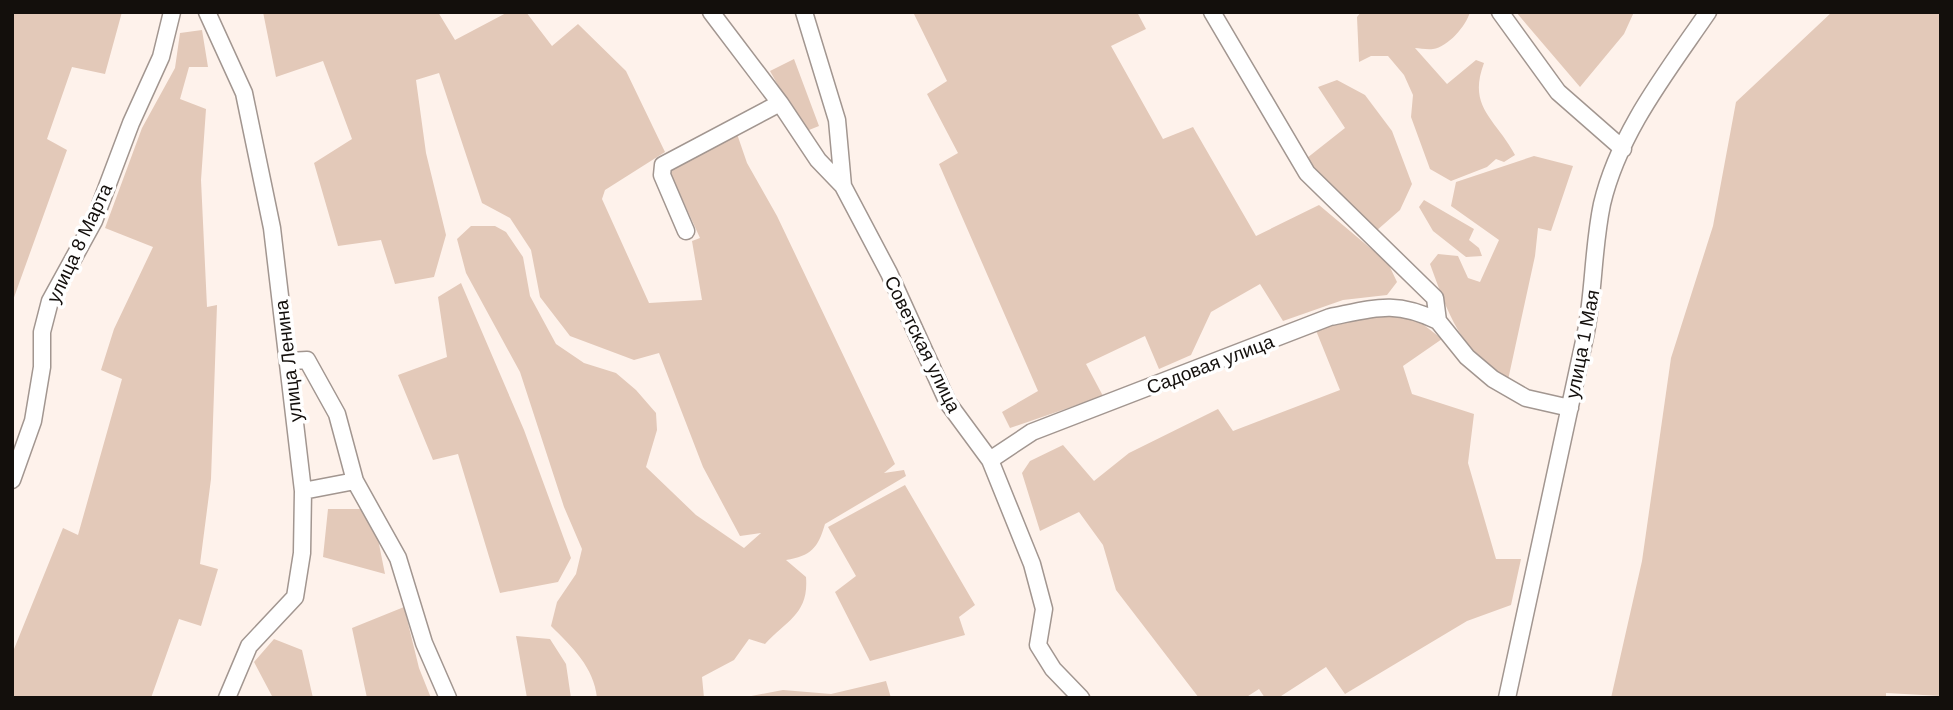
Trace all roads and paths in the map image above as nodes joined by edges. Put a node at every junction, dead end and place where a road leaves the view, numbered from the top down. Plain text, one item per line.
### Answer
1 (172, 12) edge
2 (207, 12) edge
3 (710, 12) edge
4 (804, 12) edge
5 (1212, 12) edge
6 (1500, 12) edge
7 (1708, 12) edge
8 (780, 103) junction
9 (1623, 149) junction
10 (843, 186) junction
11 (686, 230) dead end
12 (1438, 321) junction
13 (289, 361) junction
14 (1570, 408) junction
15 (990, 460) junction
16 (12, 480) edge
17 (355, 481) junction
18 (303, 491) junction
19 (227, 698) edge
20 (448, 698) edge
21 (1082, 698) edge
22 (1507, 698) edge

1 - 16 street, улица 8 Марта
2 - 13 street, улица Ленина
3 - 8 street
4 - 10 street, Советская улица
5 - 12 street
6 - 9 street
7 - 9 street, улица 1 Мая
8 - 10 street
8 - 11 street
9 - 14 street, улица 1 Мая
10 - 15 street, Советская улица
12 - 14 street
12 - 15 street, Садовая улица
13 - 17 street
13 - 18 street, улица Ленина
14 - 22 street, улица 1 Мая
15 - 21 street, Советская улица
17 - 18 street
17 - 20 street
18 - 19 street, улица Ленина

